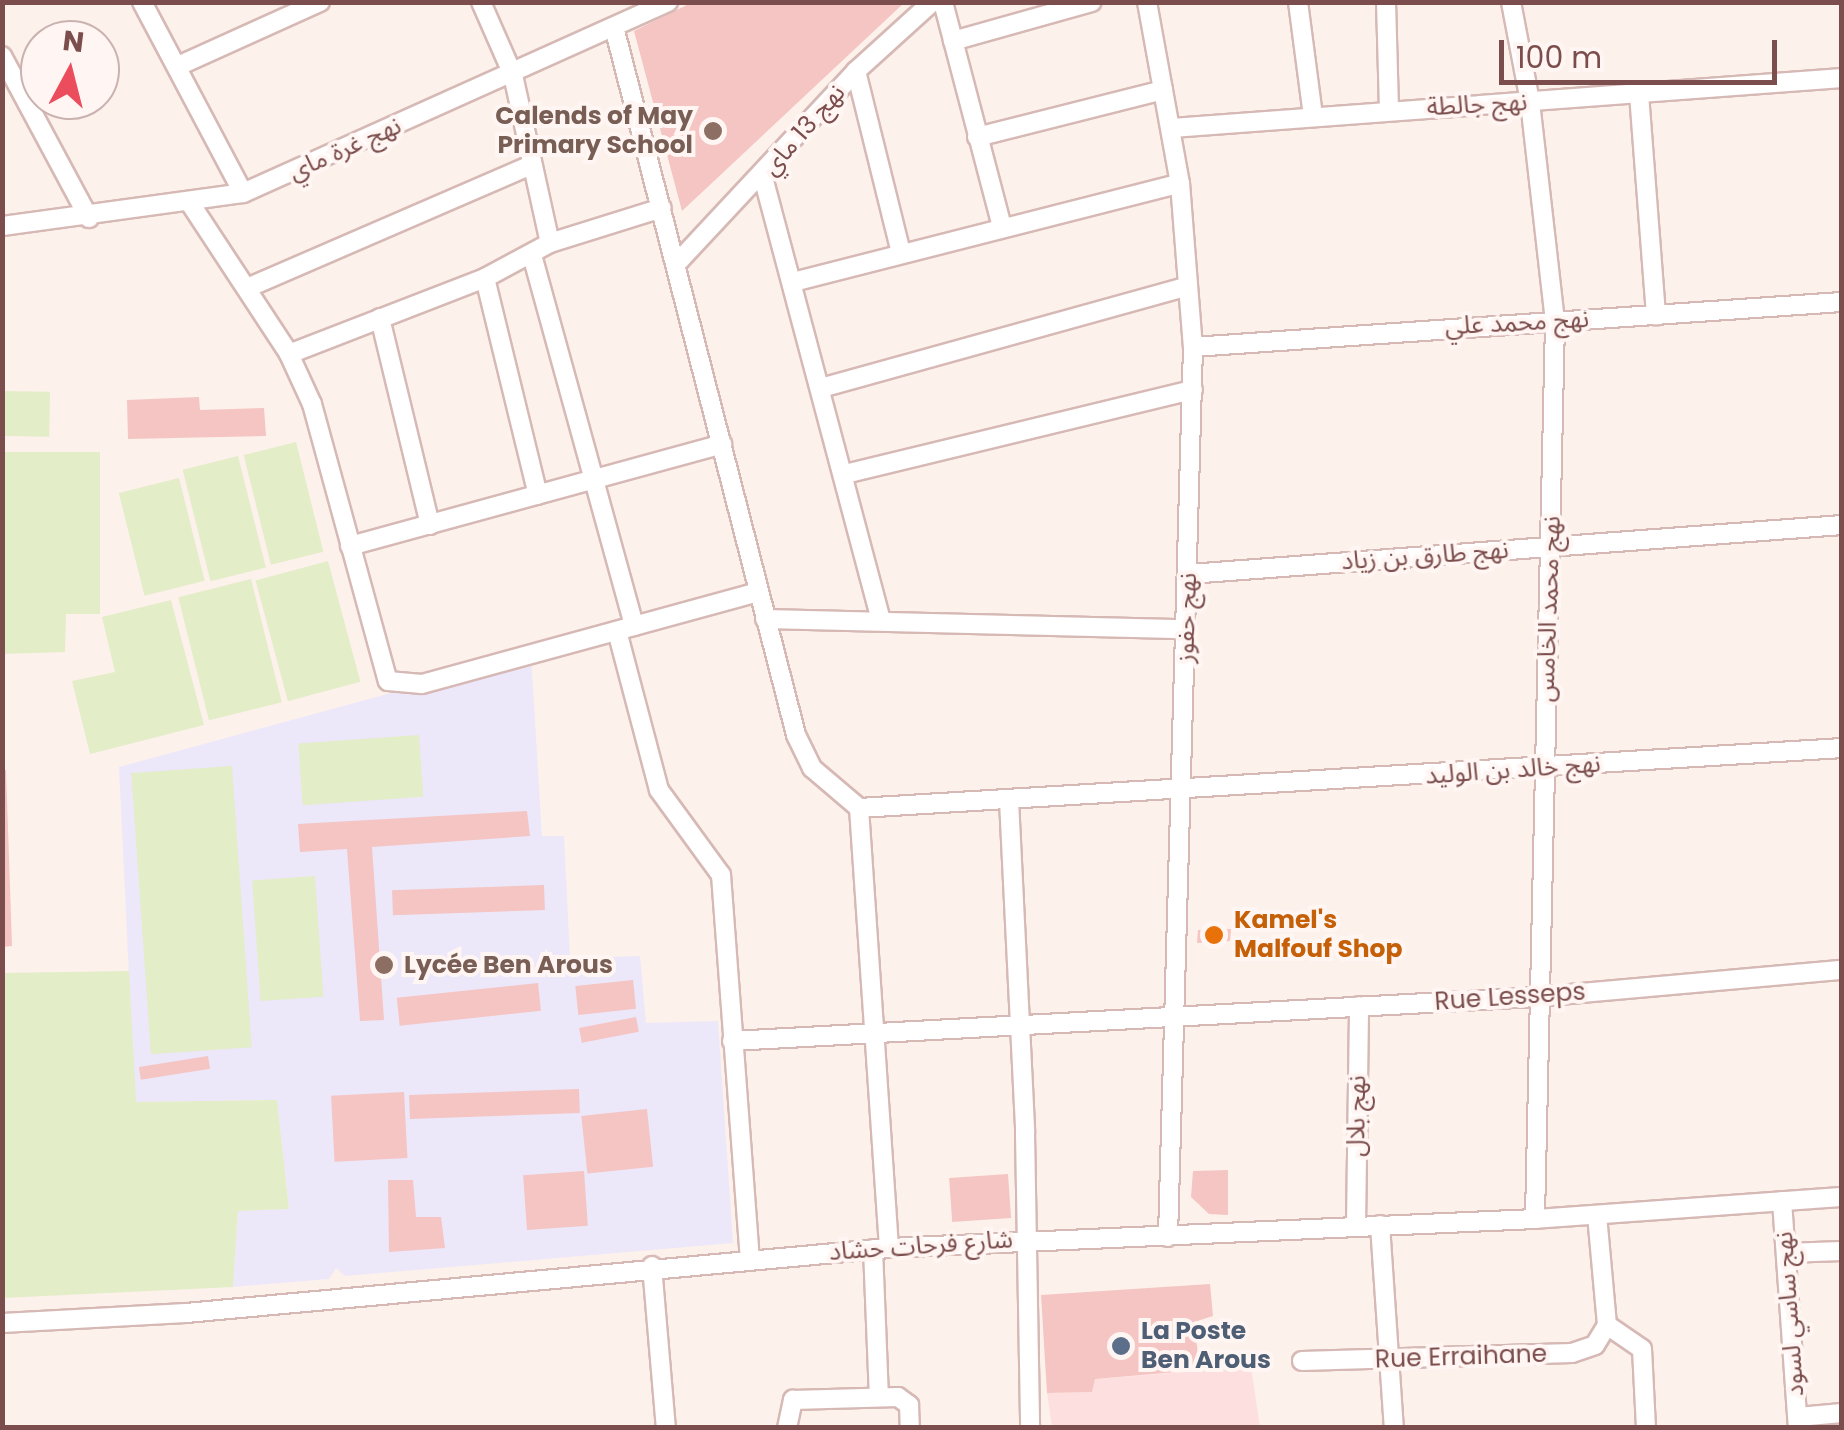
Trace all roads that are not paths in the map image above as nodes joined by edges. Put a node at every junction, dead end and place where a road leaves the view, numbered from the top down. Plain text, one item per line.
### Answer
1 (142, 2) edge
2 (481, 2) edge
3 (668, 2) edge
4 (932, 2) edge
5 (943, 2) edge
6 (1092, 2) edge
7 (1147, 2) edge
8 (1298, 2) edge
9 (1386, 2) edge
10 (1511, 2) edge
11 (314, 4) edge
12 (614, 28) junction
13 (954, 41) junction
14 (2, 56) edge
15 (178, 66) junction
16 (856, 70) junction
17 (513, 75) junction
18 (1842, 78) edge
19 (1163, 90) junction
20 (1639, 94) junction
21 (1530, 102) junction
22 (1388, 110) junction
23 (1313, 116) junction
24 (1172, 128) junction
25 (977, 137) junction
26 (531, 164) junction
27 (763, 177) junction
28 (1180, 183) junction
29 (243, 193) junction
30 (190, 203) junction
31 (662, 208) junction
32 (89, 218) junction
33 (2, 226) edge
34 (1002, 227) junction
35 (550, 243) junction
36 (901, 252) junction
37 (532, 255) junction
38 (678, 262) junction
39 (485, 278) junction
40 (793, 282) junction
41 (1188, 286) junction
42 (247, 288) junction
43 (1842, 302) edge
44 (1656, 316) junction
45 (380, 318) junction
46 (1556, 322) junction
47 (1193, 347) junction
48 (289, 354) junction
49 (821, 388) junction
50 (1193, 390) junction
51 (722, 444) junction
52 (846, 474) junction
53 (593, 482) junction
54 (538, 495) junction
55 (430, 525) junction
56 (1842, 525) edge
57 (350, 546) junction
58 (1552, 546) junction
59 (1188, 574) junction
60 (759, 592) junction
61 (766, 619) junction
62 (880, 620) junction
63 (625, 629) junction
64 (1186, 629) junction
65 (1842, 748) edge
66 (1544, 769) junction
67 (1185, 792) junction
68 (1009, 800) junction
69 (858, 808) junction
70 (1842, 970) edge
71 (1537, 997) junction
72 (1359, 1006) junction
73 (1177, 1015) junction
74 (1021, 1024) junction
75 (876, 1033) junction
76 (732, 1041) junction
77 (1842, 1197) edge
78 (1782, 1201) junction
79 (1597, 1215) junction
80 (1535, 1218) junction
81 (1380, 1225) junction
82 (1356, 1226) junction
83 (1168, 1236) junction
84 (1025, 1239) junction
85 (881, 1248) junction
86 (1842, 1250) edge
87 (1786, 1253) junction
88 (750, 1258) junction
89 (652, 1266) junction
90 (2, 1323) edge
91 (1607, 1325) junction
92 (1389, 1360) junction
93 (1302, 1362) dead end
94 (879, 1397) junction
95 (1842, 1413) edge
96 (1798, 1422) edge
97 (666, 1428) edge
98 (788, 1428) edge
99 (910, 1428) edge
100 (1030, 1428) edge
101 (1394, 1428) edge
102 (1646, 1428) edge

1 - 15 street
2 - 17 street
3 - 12 street, نهج غرة ماي
4 - 16 street, نهج 13 ماي
5 - 13 street
6 - 13 street
7 - 19 street, نهج حفوز
8 - 23 street
9 - 22 street
10 - 21 street, نهج محمد الخامس
11 - 15 street
12 - 17 street, نهج غرة ماي
12 - 31 street
13 - 25 street
14 - 32 street
15 - 29 street
16 - 27 street, نهج 13 ماي
16 - 36 street
17 - 26 street
17 - 29 street, نهج غرة ماي
18 - 20 street, نهج جالطة
19 - 24 street, نهج حفوز
19 - 25 street
20 - 21 street, نهج جالطة
20 - 44 street
21 - 22 street, نهج جالطة
21 - 46 street, نهج محمد الخامس
22 - 23 street, نهج جالطة
23 - 24 street, نهج جالطة
24 - 28 street, نهج حفوز
25 - 34 street
26 - 35 street
26 - 42 street
27 - 38 street, نهج 13 ماي
27 - 40 street
28 - 34 street
28 - 41 street, نهج حفوز
29 - 30 street, نهج غرة ماي
30 - 32 street, نهج غرة ماي
30 - 42 street
31 - 35 street
31 - 38 street
32 - 33 street, نهج غرة ماي
34 - 36 street
35 - 37 street
36 - 40 street
37 - 39 street
37 - 53 street
38 - 51 street
39 - 45 street
39 - 54 street
40 - 49 street
41 - 47 street, نهج حفوز
41 - 49 street
42 - 48 street
43 - 44 street, نهج محمد علي
44 - 46 street, نهج محمد علي
45 - 48 street
45 - 55 street
46 - 47 street, نهج محمد علي
46 - 58 street, نهج محمد الخامس
47 - 50 street, نهج حفوز
48 - 57 street
49 - 52 street
50 - 52 street
50 - 59 street, نهج حفوز
51 - 53 street
51 - 60 street
52 - 62 street
53 - 54 street
53 - 63 street
54 - 55 street
55 - 57 street
56 - 58 street, نهج طارق بن زياد
57 - 63 street
58 - 59 street, نهج طارق بن زياد
58 - 66 street, نهج محمد الخامس
59 - 64 street, نهج حفوز
60 - 61 street
60 - 63 street
61 - 62 street
61 - 69 street
62 - 64 street
63 - 76 street
64 - 67 street, نهج حفوز
65 - 66 street, نهج خالد بن الوليد
66 - 67 street, نهج خالد بن الوليد
66 - 71 street, نهج محمد الخامس
67 - 68 street, نهج خالد بن الوليد
67 - 73 street, نهج حفوز
68 - 69 street, نهج خالد بن الوليد
68 - 74 street
69 - 75 street
70 - 71 street, Rue Lesseps
71 - 72 street, Rue Lesseps
71 - 80 street, نهج محمد الخامس
72 - 73 street, Rue Lesseps
72 - 82 street, نهج بلال
73 - 74 street, Rue Lesseps
73 - 83 street, نهج حفوز
74 - 75 street, Rue Lesseps
74 - 84 street
75 - 76 street, Rue Lesseps
75 - 85 street
76 - 88 street
77 - 78 street, شارع فرحات حشاد
78 - 79 street, شارع فرحات حشاد
78 - 87 street, نهج ساسي لسود
79 - 80 street, شارع فرحات حشاد
79 - 91 street
80 - 81 street, شارع فرحات حشاد
81 - 82 street, شارع فرحات حشاد
81 - 92 street
82 - 83 street, شارع فرحات حشاد
83 - 84 street, شارع فرحات حشاد
84 - 85 street, شارع فرحات حشاد
84 - 100 street
85 - 88 street, شارع فرحات حشاد
85 - 94 street
86 - 87 street
87 - 96 street, نهج ساسي لسود
88 - 89 street, شارع فرحات حشاد
89 - 90 street, شارع فرحات حشاد
89 - 97 street
91 - 92 street, Rue Erraihane
91 - 102 street
92 - 93 street, Rue Erraihane
92 - 101 street
94 - 98 street
94 - 99 street
95 - 96 street

